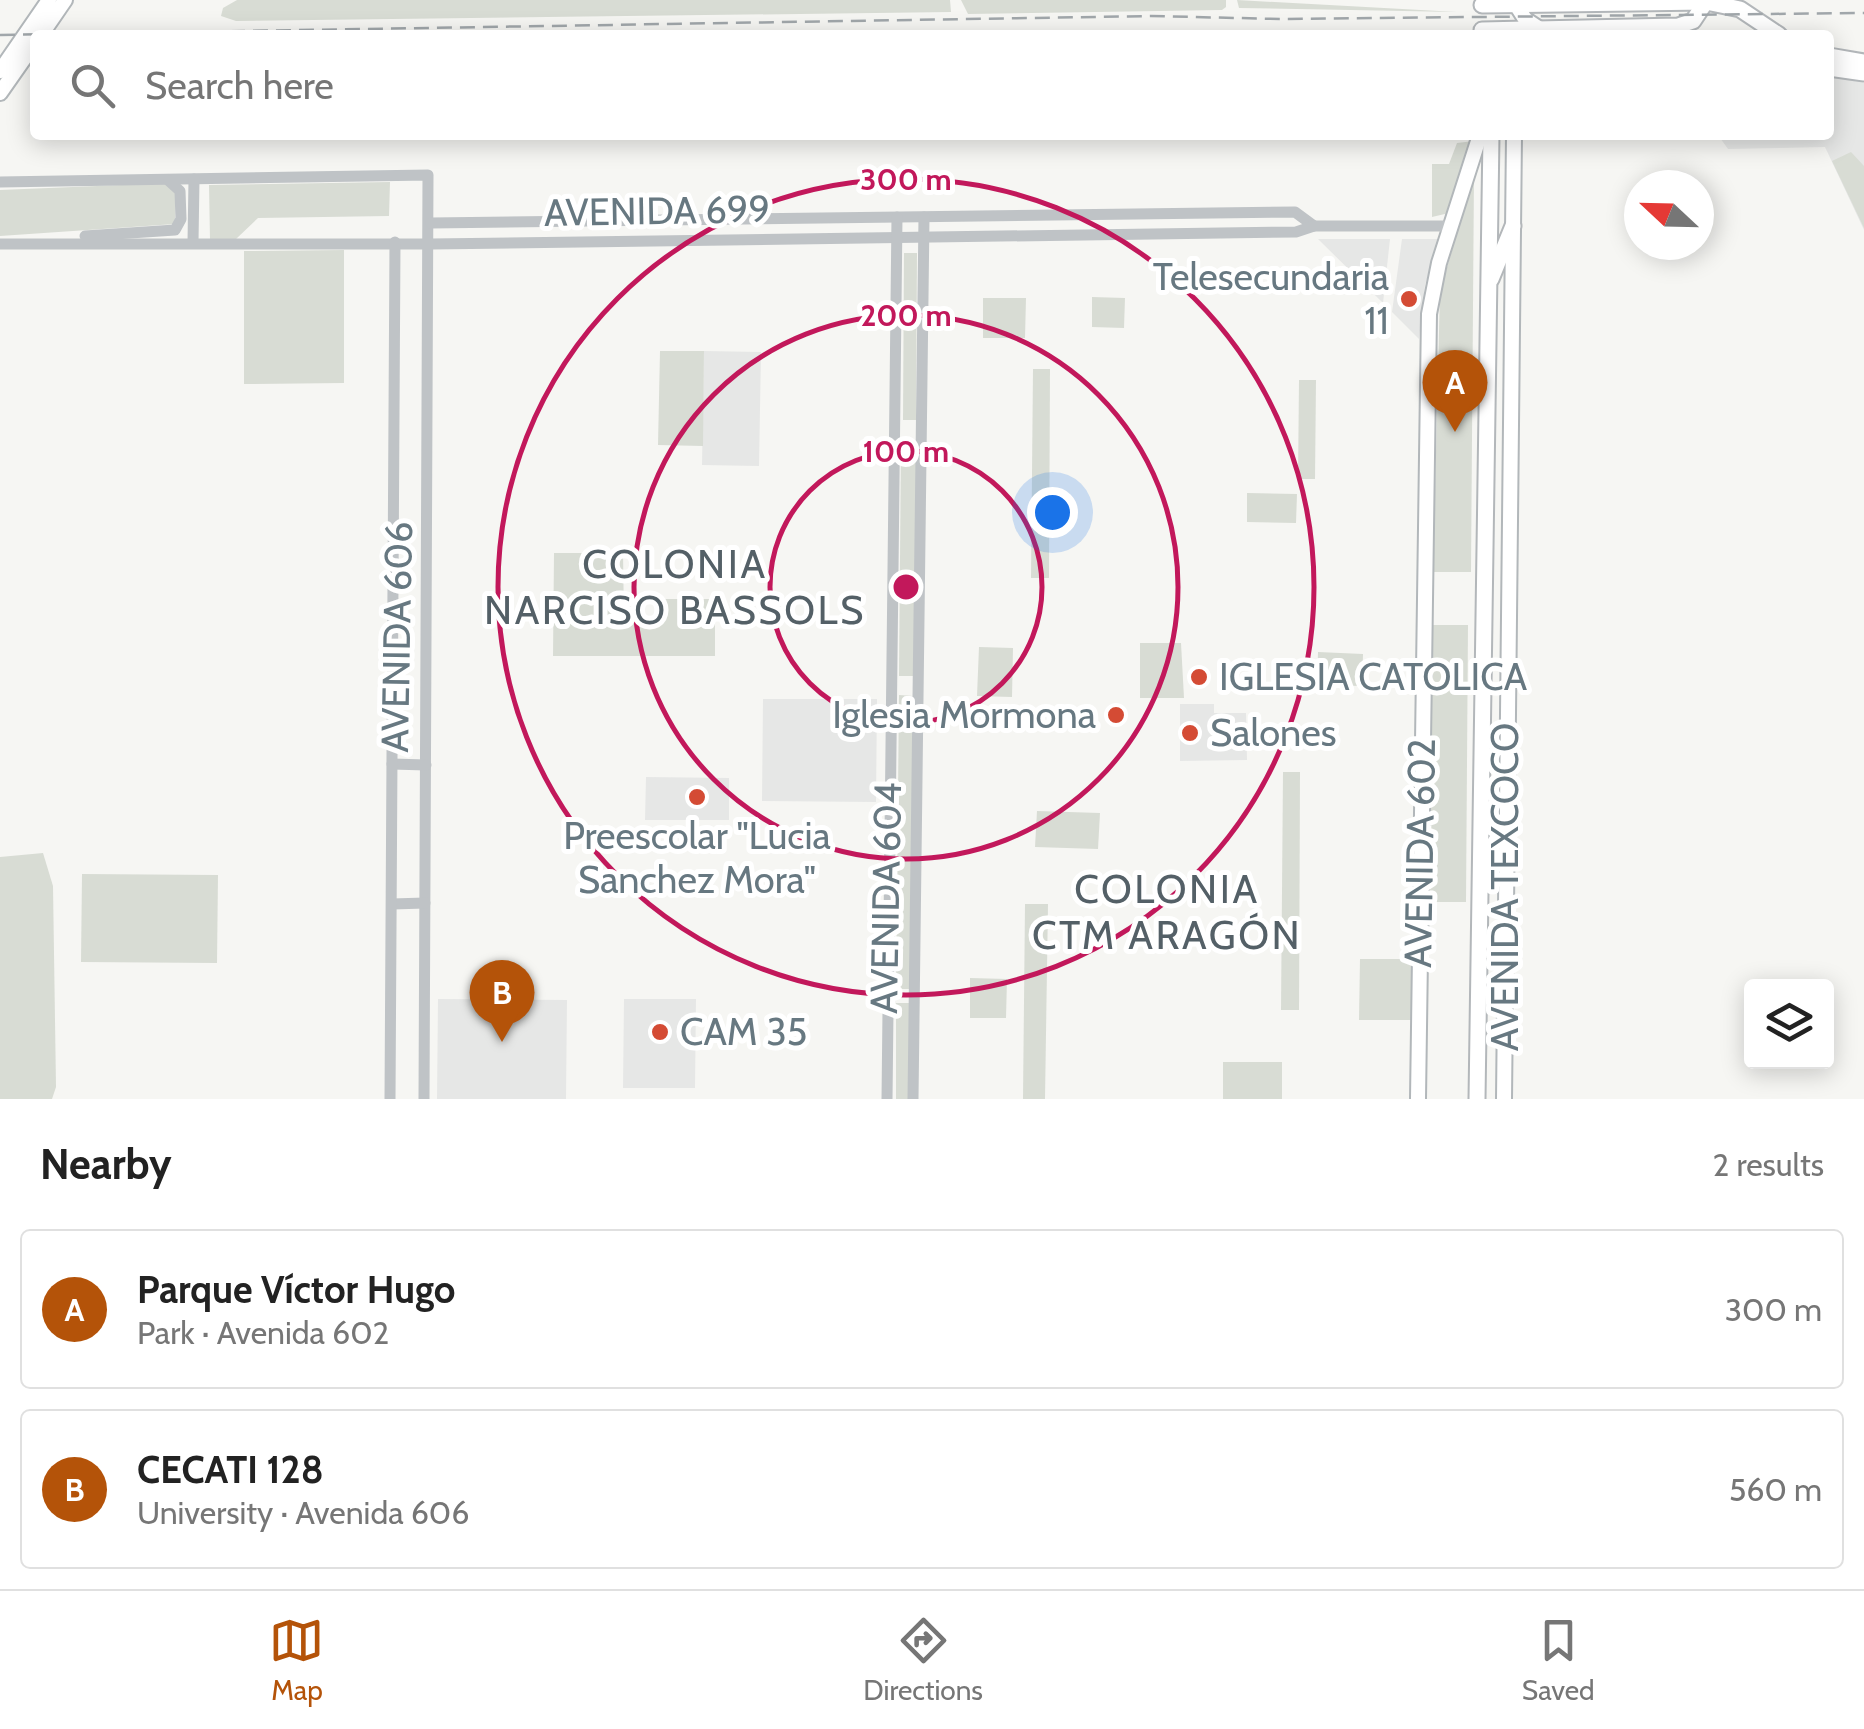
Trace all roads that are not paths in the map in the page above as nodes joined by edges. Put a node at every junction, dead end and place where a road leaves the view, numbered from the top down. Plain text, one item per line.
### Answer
1 (49, 0) edge
2 (64, 0) edge
3 (1706, 1) edge
4 (1487, 2) edge
5 (1513, 2) edge
6 (1740, 8) edge
7 (1540, 29) junction
8 (43, 30) edge
9 (1488, 30) edge
10 (1532, 30) edge
11 (1564, 30) edge
12 (1651, 30) edge
13 (1773, 30) edge
14 (30, 50) edge
15 (1834, 57) edge
16 (1864, 62) edge
17 (1834, 69) edge
18 (0, 71) edge
19 (1864, 73) edge
20 (0, 93) edge
21 (1478, 140) edge
22 (1480, 140) edge
23 (1491, 140) edge
24 (1514, 140) edge
25 (160, 179) junction
26 (194, 179) junction
27 (0, 182) edge
28 (898, 217) junction
29 (924, 217) junction
30 (431, 223) junction
31 (1314, 226) junction
32 (1450, 226) junction
33 (1513, 226) junction
34 (924, 237) junction
35 (897, 238) junction
36 (192, 242) junction
37 (396, 242) junction
38 (0, 244) edge
39 (37, 244) junction
40 (431, 244) junction
41 (1488, 287) junction
42 (392, 764) junction
43 (426, 764) junction
44 (1504, 828) junction
45 (1480, 864) junction
46 (424, 903) junction
47 (392, 904) junction
48 (390, 1099) edge
49 (424, 1099) edge
50 (887, 1099) edge
51 (913, 1099) edge
52 (1418, 1099) edge
53 (1468, 1099) edge
54 (1477, 1099) edge
55 (1504, 1099) edge

1 - 18 main road
2 - 8 main road
3 - 5 main road
3 - 6 main road
3 - 12 main road
4 - 5 main road
4 - 9 main road
5 - 7 main road
6 - 13 main road
7 - 10 main road
7 - 11 main road
14 - 20 main road
15 - 16 main road
17 - 19 main road
21 - 32 main road, AVENIDA 602
22 - 53 main road, AVENIDA 602
23 - 41 main road, AVENIDA 602
24 - 33 main road, AVENIDA TEXCOCO
25 - 26 street
25 - 27 street
25 - 39 street
26 - 30 street, AVENIDA 606
26 - 36 street
28 - 29 street, AVENIDA 699
28 - 30 street, AVENIDA 699
28 - 35 street, AVENIDA 604
29 - 31 street, AVENIDA 699
29 - 34 street, AVENIDA 604
30 - 40 street, AVENIDA 606
31 - 32 street, AVENIDA 699
31 - 34 street, AVENIDA 699
32 - 52 main road, AVENIDA 602
33 - 41 main road
33 - 44 main road, AVENIDA TEXCOCO
34 - 35 street, AVENIDA 699
34 - 51 street, AVENIDA 604
35 - 40 street, AVENIDA 699
35 - 50 street, AVENIDA 604
36 - 37 street, AVENIDA 699
36 - 39 street, AVENIDA 699
37 - 40 street, AVENIDA 699
37 - 42 street, AVENIDA 606
38 - 39 street, AVENIDA 699
40 - 43 street, AVENIDA 606
41 - 45 main road, AVENIDA 602
42 - 43 street
42 - 47 street, AVENIDA 606
43 - 46 street, AVENIDA 606
44 - 45 main road
44 - 55 main road, AVENIDA TEXCOCO
45 - 54 main road, AVENIDA 602
46 - 47 street
46 - 49 street, AVENIDA 606
47 - 48 street, AVENIDA 606

